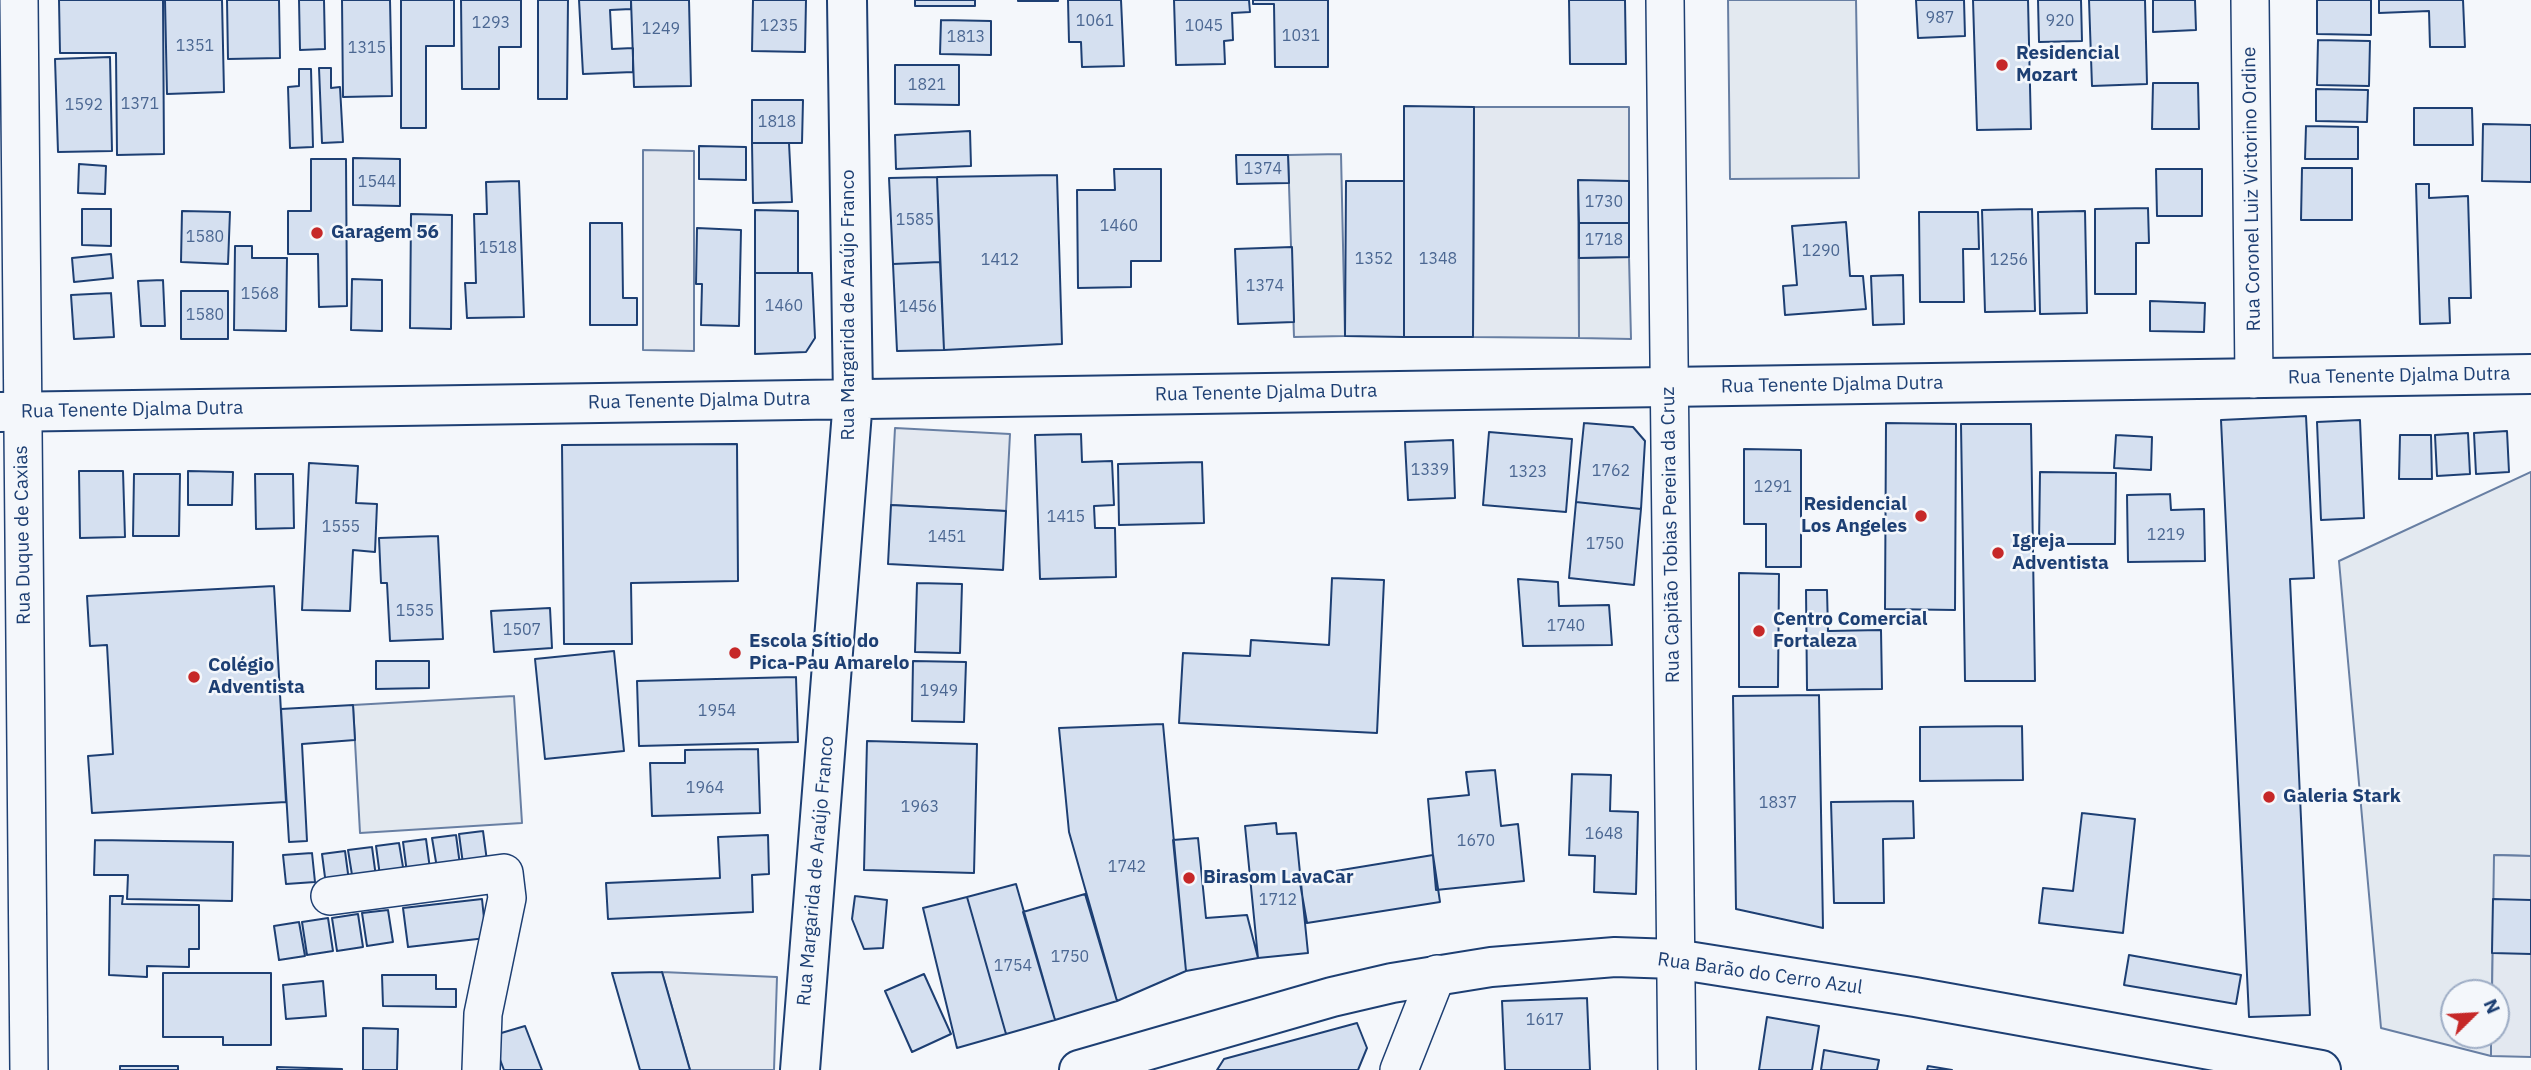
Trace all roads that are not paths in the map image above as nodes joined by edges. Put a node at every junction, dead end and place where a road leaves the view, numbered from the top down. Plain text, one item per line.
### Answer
1 (19, 0) edge
2 (847, 0) edge
3 (1665, 0) edge
4 (2250, 0) edge
5 (2531, 374) edge
6 (2254, 379) junction
7 (1669, 387) junction
8 (853, 399) junction
9 (11, 412) edge
10 (330, 896) dead end
11 (1675, 959) junction
12 (1437, 974) junction
13 (29, 1070) edge
14 (481, 1070) edge
15 (800, 1070) edge
16 (1079, 1070) edge
17 (1399, 1070) edge
18 (1676, 1070) edge
19 (2321, 1070) edge

1 - 9 street, Rua Duque de Caxias
2 - 8 main road, Rua Margarida de Araújo Franco
3 - 7 street, Rua Capitão Tobias Pereira da Cruz
4 - 6 street, Rua Coronel Luiz Victorino Ordine
5 - 6 main road, Rua Tenente Djalma Dutra
6 - 7 main road, Rua Tenente Djalma Dutra
7 - 8 main road, Rua Tenente Djalma Dutra
7 - 11 street, Rua Capitão Tobias Pereira da Cruz
8 - 9 main road, Rua Tenente Djalma Dutra
8 - 15 main road, Rua Margarida de Araújo Franco
9 - 13 street, Rua Duque de Caxias
10 - 14 street
11 - 12 main road, Rua Barão do Cerro Azul
11 - 18 street, Rua Capitão Tobias Pereira da Cruz
11 - 19 main road, Rua Barão do Cerro Azul
12 - 16 main road, Rua Barão do Cerro Azul
12 - 17 street

